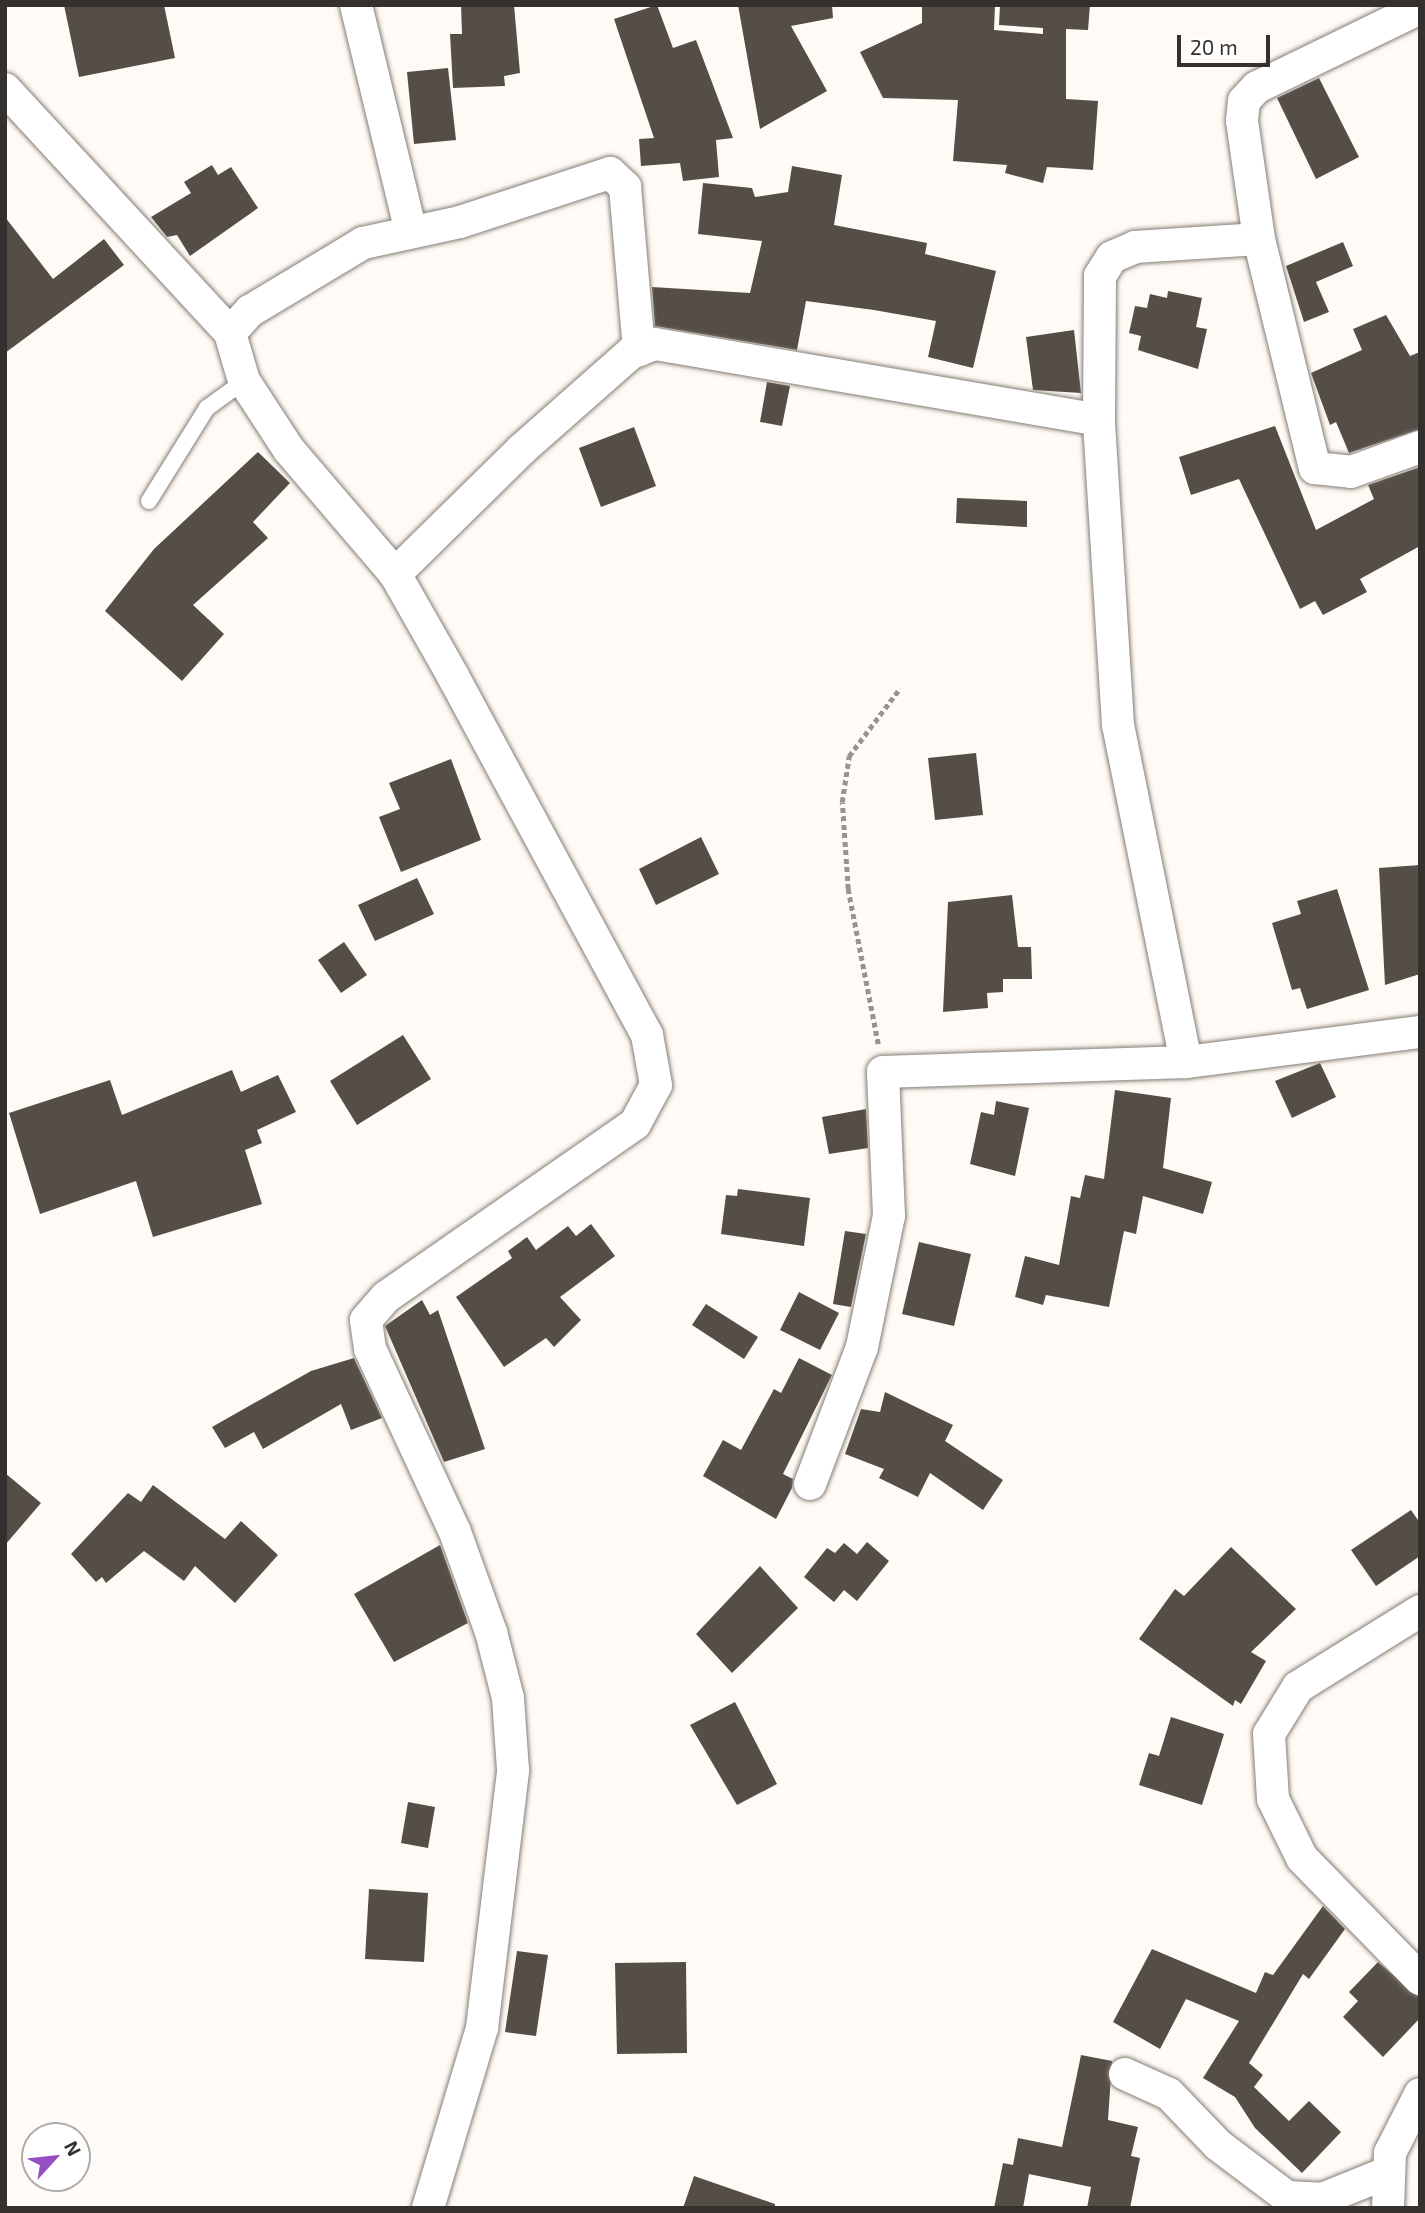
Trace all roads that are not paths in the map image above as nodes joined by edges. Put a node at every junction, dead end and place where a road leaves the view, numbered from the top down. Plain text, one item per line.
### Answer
1 (356, 5) edge
2 (1420, 8) edge
3 (5, 89) edge
4 (410, 229) junction
5 (1259, 239) junction
6 (230, 333) junction
7 (639, 350) junction
8 (244, 381) junction
9 (1099, 420) junction
10 (1420, 447) edge
11 (149, 501) dead end
12 (395, 574) junction
13 (1420, 1032) edge
14 (1186, 1062) junction
15 (810, 1484) dead end
16 (1420, 1611) edge
17 (1420, 1979) edge
18 (1125, 2074) dead end
19 (1420, 2094) edge
20 (1389, 2172) junction
21 (428, 2208) edge
22 (1388, 2208) edge

1 - 4 street
2 - 5 street
3 - 6 street
4 - 6 street
4 - 7 street
5 - 9 street
5 - 10 street
6 - 8 street
7 - 9 street
7 - 12 street
8 - 11 lane
8 - 12 street
9 - 14 street
12 - 21 street
13 - 14 street
14 - 15 street
16 - 17 street
18 - 20 street
19 - 20 street
20 - 22 street

